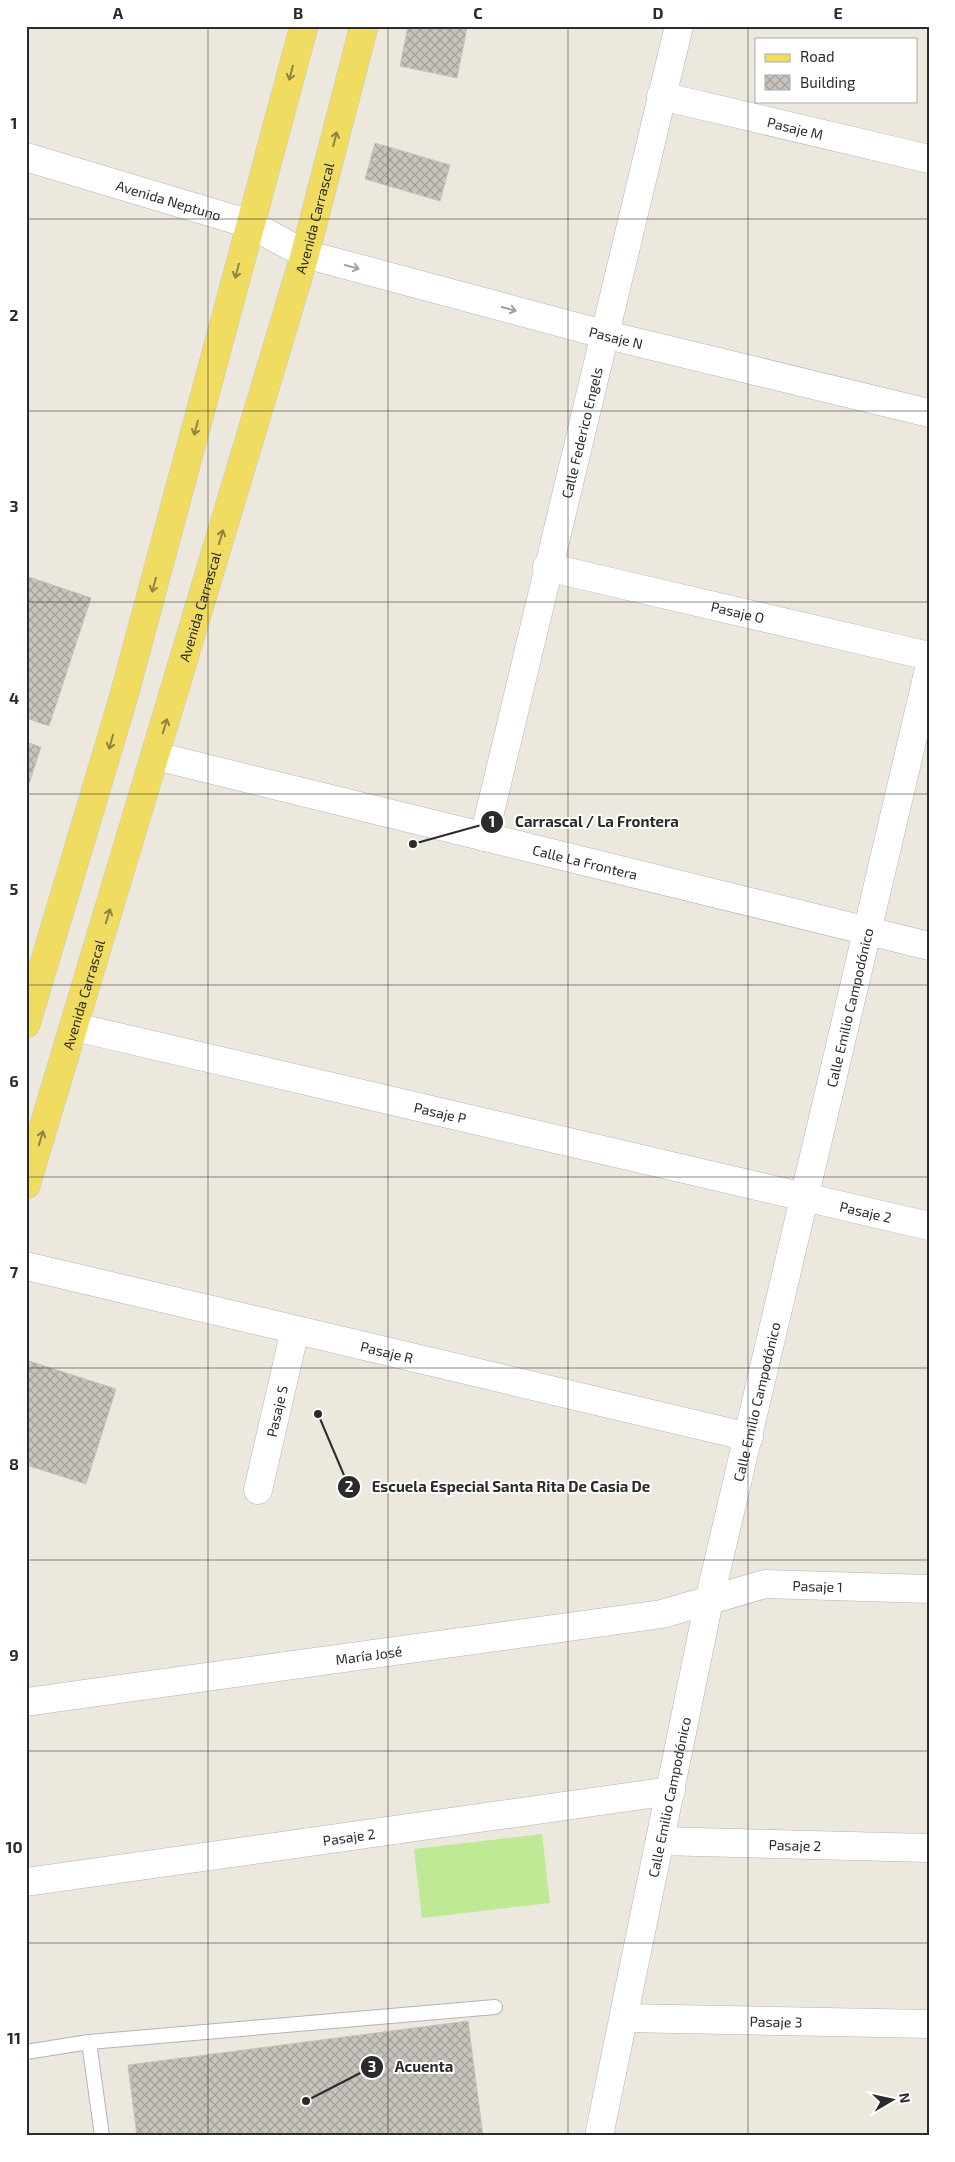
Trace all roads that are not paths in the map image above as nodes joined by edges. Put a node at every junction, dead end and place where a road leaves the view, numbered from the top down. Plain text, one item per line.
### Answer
1 (304, 26) edge
2 (364, 26) edge
3 (678, 26) edge
4 (661, 96) junction
5 (26, 158) edge
6 (929, 159) edge
7 (250, 224) junction
8 (305, 254) junction
9 (604, 334) junction
10 (929, 413) edge
11 (547, 567) junction
12 (929, 656) edge
13 (929, 669) edge
14 (156, 756) junction
15 (484, 837) junction
16 (867, 932) junction
17 (929, 946) edge
18 (26, 1024) edge
19 (75, 1027) junction
20 (26, 1184) edge
21 (805, 1196) junction
22 (929, 1226) edge
23 (26, 1266) edge
24 (295, 1330) junction
25 (749, 1437) junction
26 (258, 1490) dead end
27 (929, 1589) edge
28 (709, 1601) junction
29 (26, 1702) edge
30 (671, 1791) junction
31 (660, 1841) junction
32 (929, 1848) edge
33 (26, 1882) edge
34 (495, 2007) dead end
35 (624, 2018) junction
36 (929, 2024) edge
37 (89, 2042) junction
38 (26, 2052) edge
39 (102, 2136) edge
40 (599, 2136) edge

1 -> 7 main road
8 -> 2 main road, Avenida Carrascal
3 - 4 street, Calle Federico Engels
4 - 6 street, Pasaje M
4 - 9 street, Calle Federico Engels
5 - 7 street, Avenida Neptuno
7 - 8 street, Avenida Neptuno
7 -> 18 main road
8 -> 9 street, Pasaje N
14 -> 8 main road, Avenida Carrascal
9 - 10 street, Pasaje N
9 - 11 street, Calle Federico Engels
11 - 12 street, Pasaje O
11 - 15 street, Calle Federico Engels
13 - 16 street, Calle Emilio Campodónico
14 - 15 street, Calle La Frontera
19 -> 14 main road, Avenida Carrascal
15 - 16 street, Calle La Frontera
16 - 17 street, Calle La Frontera
16 - 21 street, Calle Emilio Campodónico
20 -> 19 main road, Avenida Carrascal
19 - 21 street, Pasaje P
21 - 22 street, Pasaje 2
21 - 25 street, Calle Emilio Campodónico
23 - 24 street, Pasaje R
24 - 25 street, Pasaje R
24 - 26 street, Pasaje S
25 - 28 street, Calle Emilio Campodónico
27 - 28 street, Pasaje 1
28 - 29 street, María José
28 - 30 street, Calle Emilio Campodónico
30 - 31 street, Calle Emilio Campodónico
30 - 33 street, Pasaje 2
31 - 32 street, Pasaje 2
31 - 35 street, Calle Emilio Campodónico
34 - 37 lane
35 - 36 street, Pasaje 3
35 - 40 street, Calle Emilio Campodónico
37 - 38 lane
37 - 39 lane

